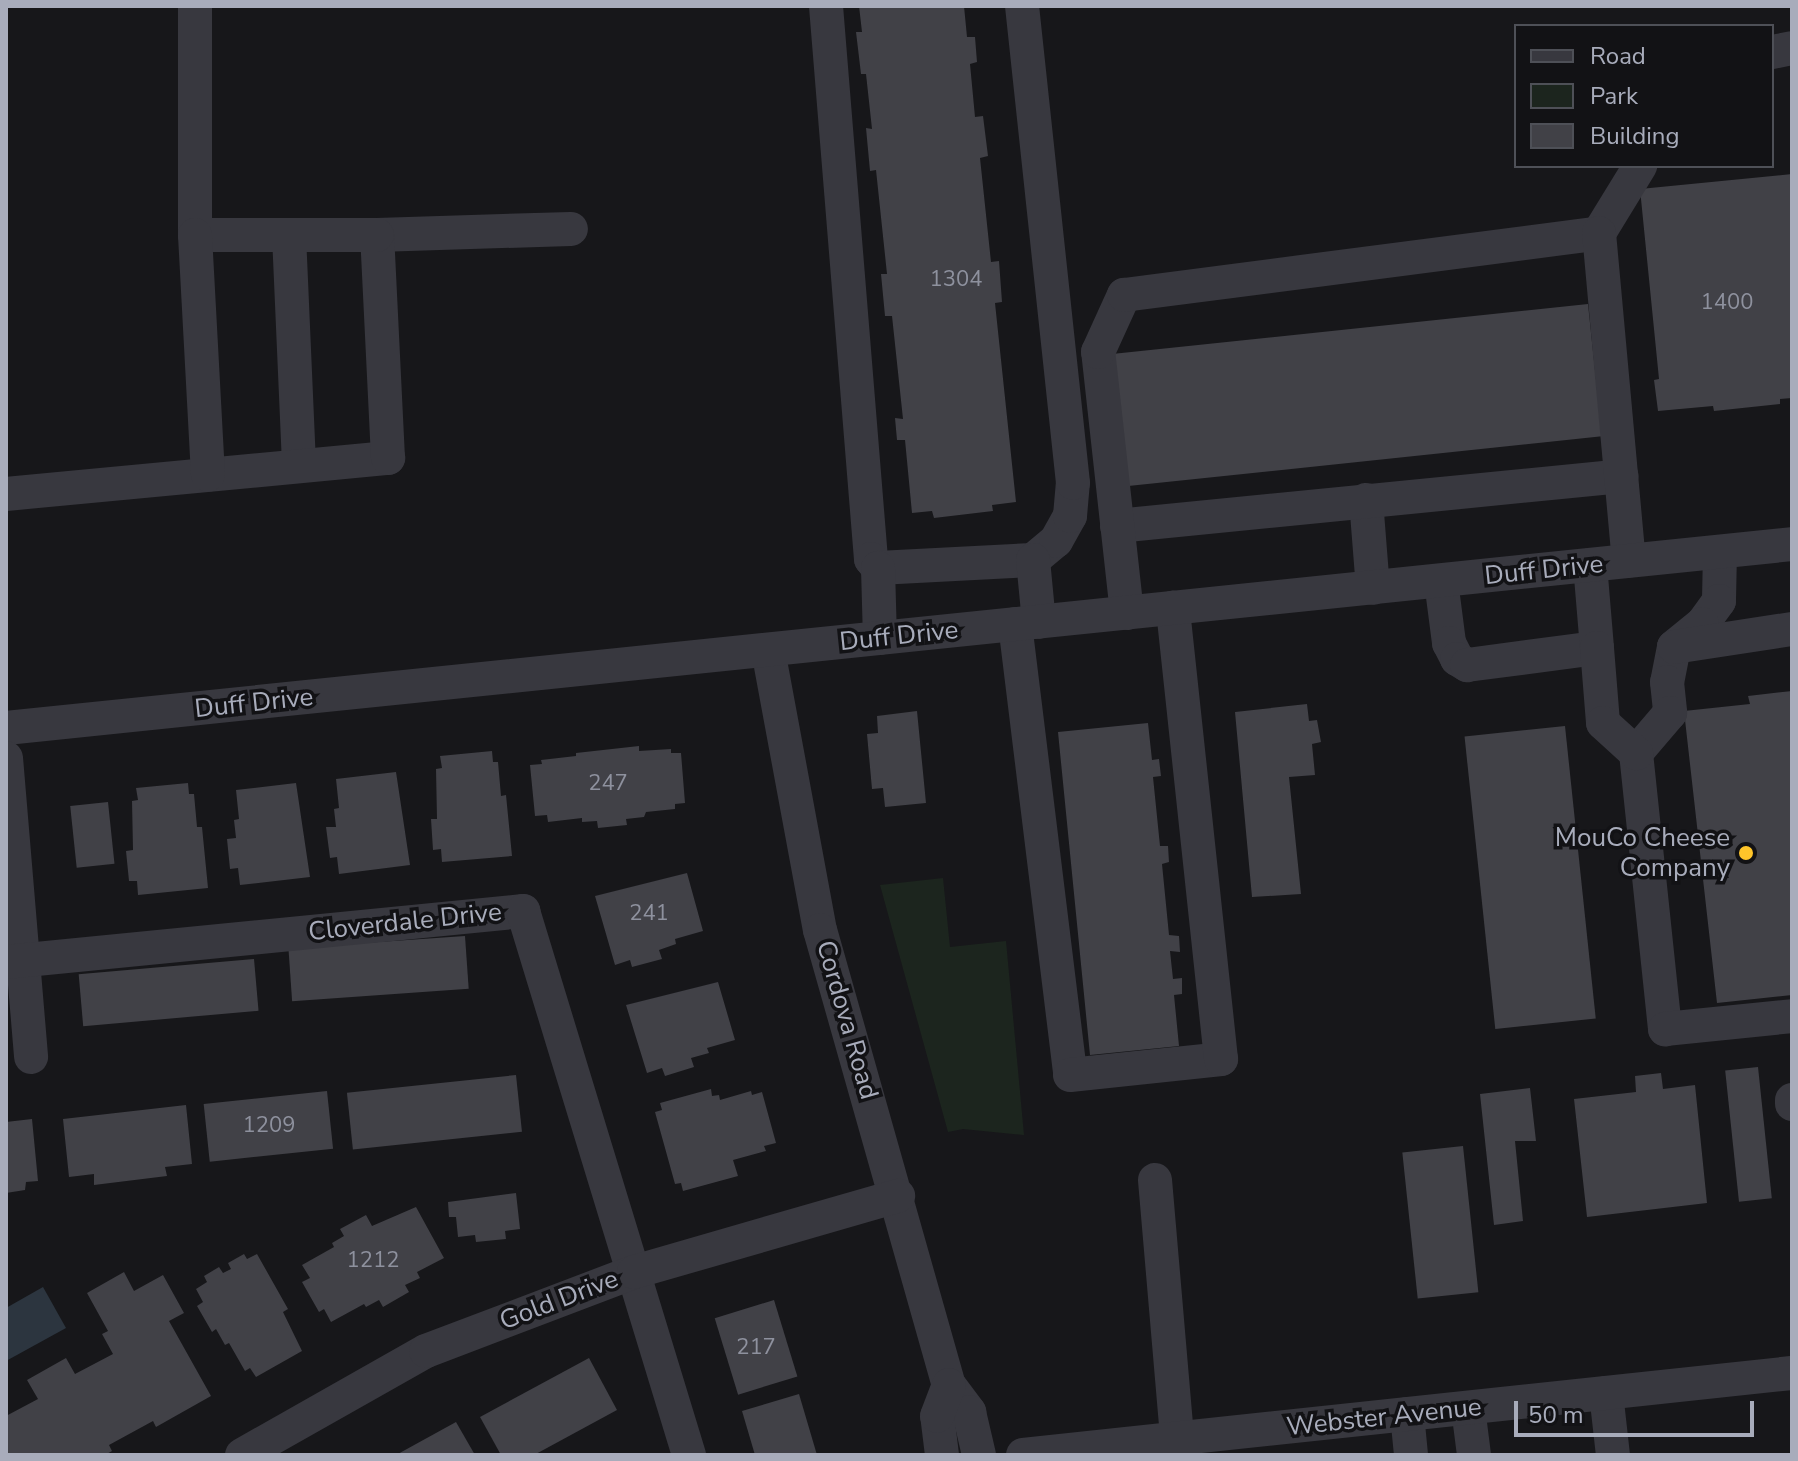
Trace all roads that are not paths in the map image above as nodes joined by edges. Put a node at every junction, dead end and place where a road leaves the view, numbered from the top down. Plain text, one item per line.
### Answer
1 (195, 6) edge
2 (826, 6) edge
3 (1022, 6) edge
4 (1639, 168) edge
5 (571, 229) dead end
6 (1599, 233) junction
7 (195, 235) junction
8 (289, 235) junction
9 (377, 235) junction
10 (299, 466) junction
11 (208, 475) junction
12 (1622, 476) junction
13 (6, 494) edge
14 (1366, 500) junction
15 (1117, 526) junction
16 (1792, 544) edge
17 (1720, 552) junction
18 (1033, 560) junction
19 (1629, 561) junction
20 (1590, 565) junction
21 (878, 568) junction
22 (1441, 581) junction
23 (1373, 588) junction
24 (1173, 608) junction
25 (1127, 613) junction
26 (1027, 623) junction
27 (1792, 629) edge
28 (880, 638) junction
29 (1674, 647) junction
30 (1597, 648) junction
31 (768, 650) junction
32 (6, 728) edge
33 (1636, 753) junction
34 (6, 758) edge
35 (15, 961) edge
36 (1792, 1016) edge
37 (31, 1057) dead end
38 (1155, 1180) dead end
39 (898, 1196) junction
40 (634, 1272) junction
41 (1792, 1373) edge
42 (949, 1385) junction
43 (1606, 1393) junction
44 (1468, 1408) junction
45 (1407, 1414) junction
46 (1177, 1438) junction
47 (242, 1455) edge
48 (689, 1455) edge
49 (942, 1455) edge
50 (979, 1455) edge
51 (1023, 1455) edge
52 (1411, 1455) edge
53 (1474, 1455) edge
54 (1613, 1455) edge

1 - 7 street
2 - 21 street
3 - 18 street
4 - 6 street
5 - 9 street
6 - 12 street
6 - 15 street
7 - 8 street
7 - 11 street
8 - 9 street
8 - 10 street
9 - 10 street
10 - 11 street
11 - 13 street
12 - 14 street
12 - 19 street
14 - 15 street
14 - 23 street
15 - 25 street
16 - 17 street, Duff Drive
17 - 19 street, Duff Drive
17 - 29 street
18 - 21 street
18 - 26 street
19 - 20 street, Duff Drive
20 - 22 street, Duff Drive
20 - 30 street
21 - 28 street
22 - 23 street, Duff Drive
22 - 30 street
23 - 24 street, Duff Drive
24 - 25 street, Duff Drive
24 - 26 street
25 - 26 street, Duff Drive
26 - 28 street, Duff Drive
27 - 29 street
28 - 31 street, Duff Drive
29 - 33 street
30 - 33 street
31 - 32 street, Duff Drive
31 - 39 street, Cordova Road
33 - 36 street
34 - 35 street
35 - 37 street
35 - 40 street, Cloverdale Drive
38 - 46 street
39 - 40 street, Gold Drive
39 - 42 street, Cordova Road
40 - 47 street, Gold Drive
40 - 48 street
41 - 43 street, Webster Avenue
42 - 49 street
42 - 50 street, Cordova Road
43 - 44 street, Webster Avenue
43 - 54 street
44 - 45 street, Webster Avenue
44 - 53 street
45 - 46 street, Webster Avenue
45 - 52 street
46 - 51 street, Webster Avenue

